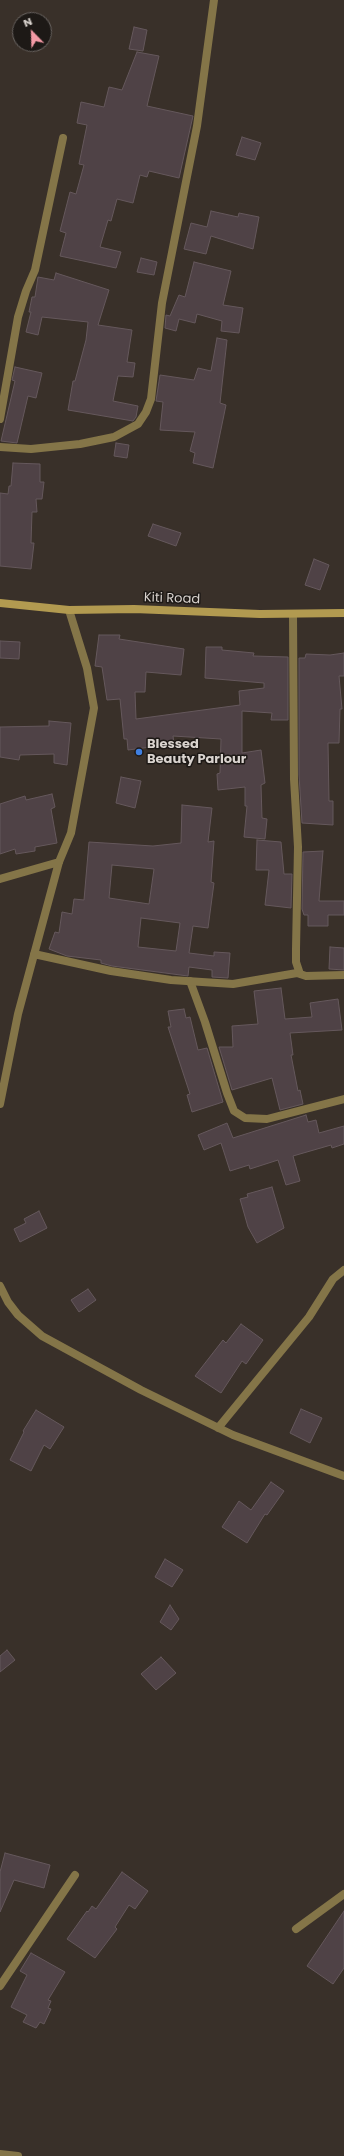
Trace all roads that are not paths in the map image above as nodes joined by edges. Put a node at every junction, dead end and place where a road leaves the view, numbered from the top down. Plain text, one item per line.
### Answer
1 (214, 0) edge
2 (63, 138) dead end
3 (0, 419) edge
4 (0, 447) edge
5 (0, 603) edge
6 (69, 610) junction
7 (344, 613) edge
8 (293, 614) junction
9 (59, 862) junction
10 (0, 879) edge
11 (34, 954) junction
12 (300, 974) junction
13 (344, 975) edge
14 (190, 981) junction
15 (344, 1099) edge
16 (0, 1104) edge
17 (344, 1270) edge
18 (0, 1286) edge
19 (218, 1428) junction
20 (344, 1476) edge
21 (75, 1875) dead end
22 (344, 1894) edge
23 (296, 1929) dead end
24 (0, 1986) edge
25 (0, 2154) edge
26 (18, 2156) edge

1 - 4 street
2 - 3 street
5 - 6 street, Kiti Road
6 - 8 street, Kiti Road
6 - 9 street
7 - 8 street, Kiti Road
8 - 12 street
9 - 10 street
9 - 11 street
11 - 14 street
11 - 16 street
12 - 13 street
12 - 14 street
14 - 15 street
17 - 19 street
18 - 19 street
19 - 20 street
21 - 24 street
22 - 23 street
25 - 26 street

